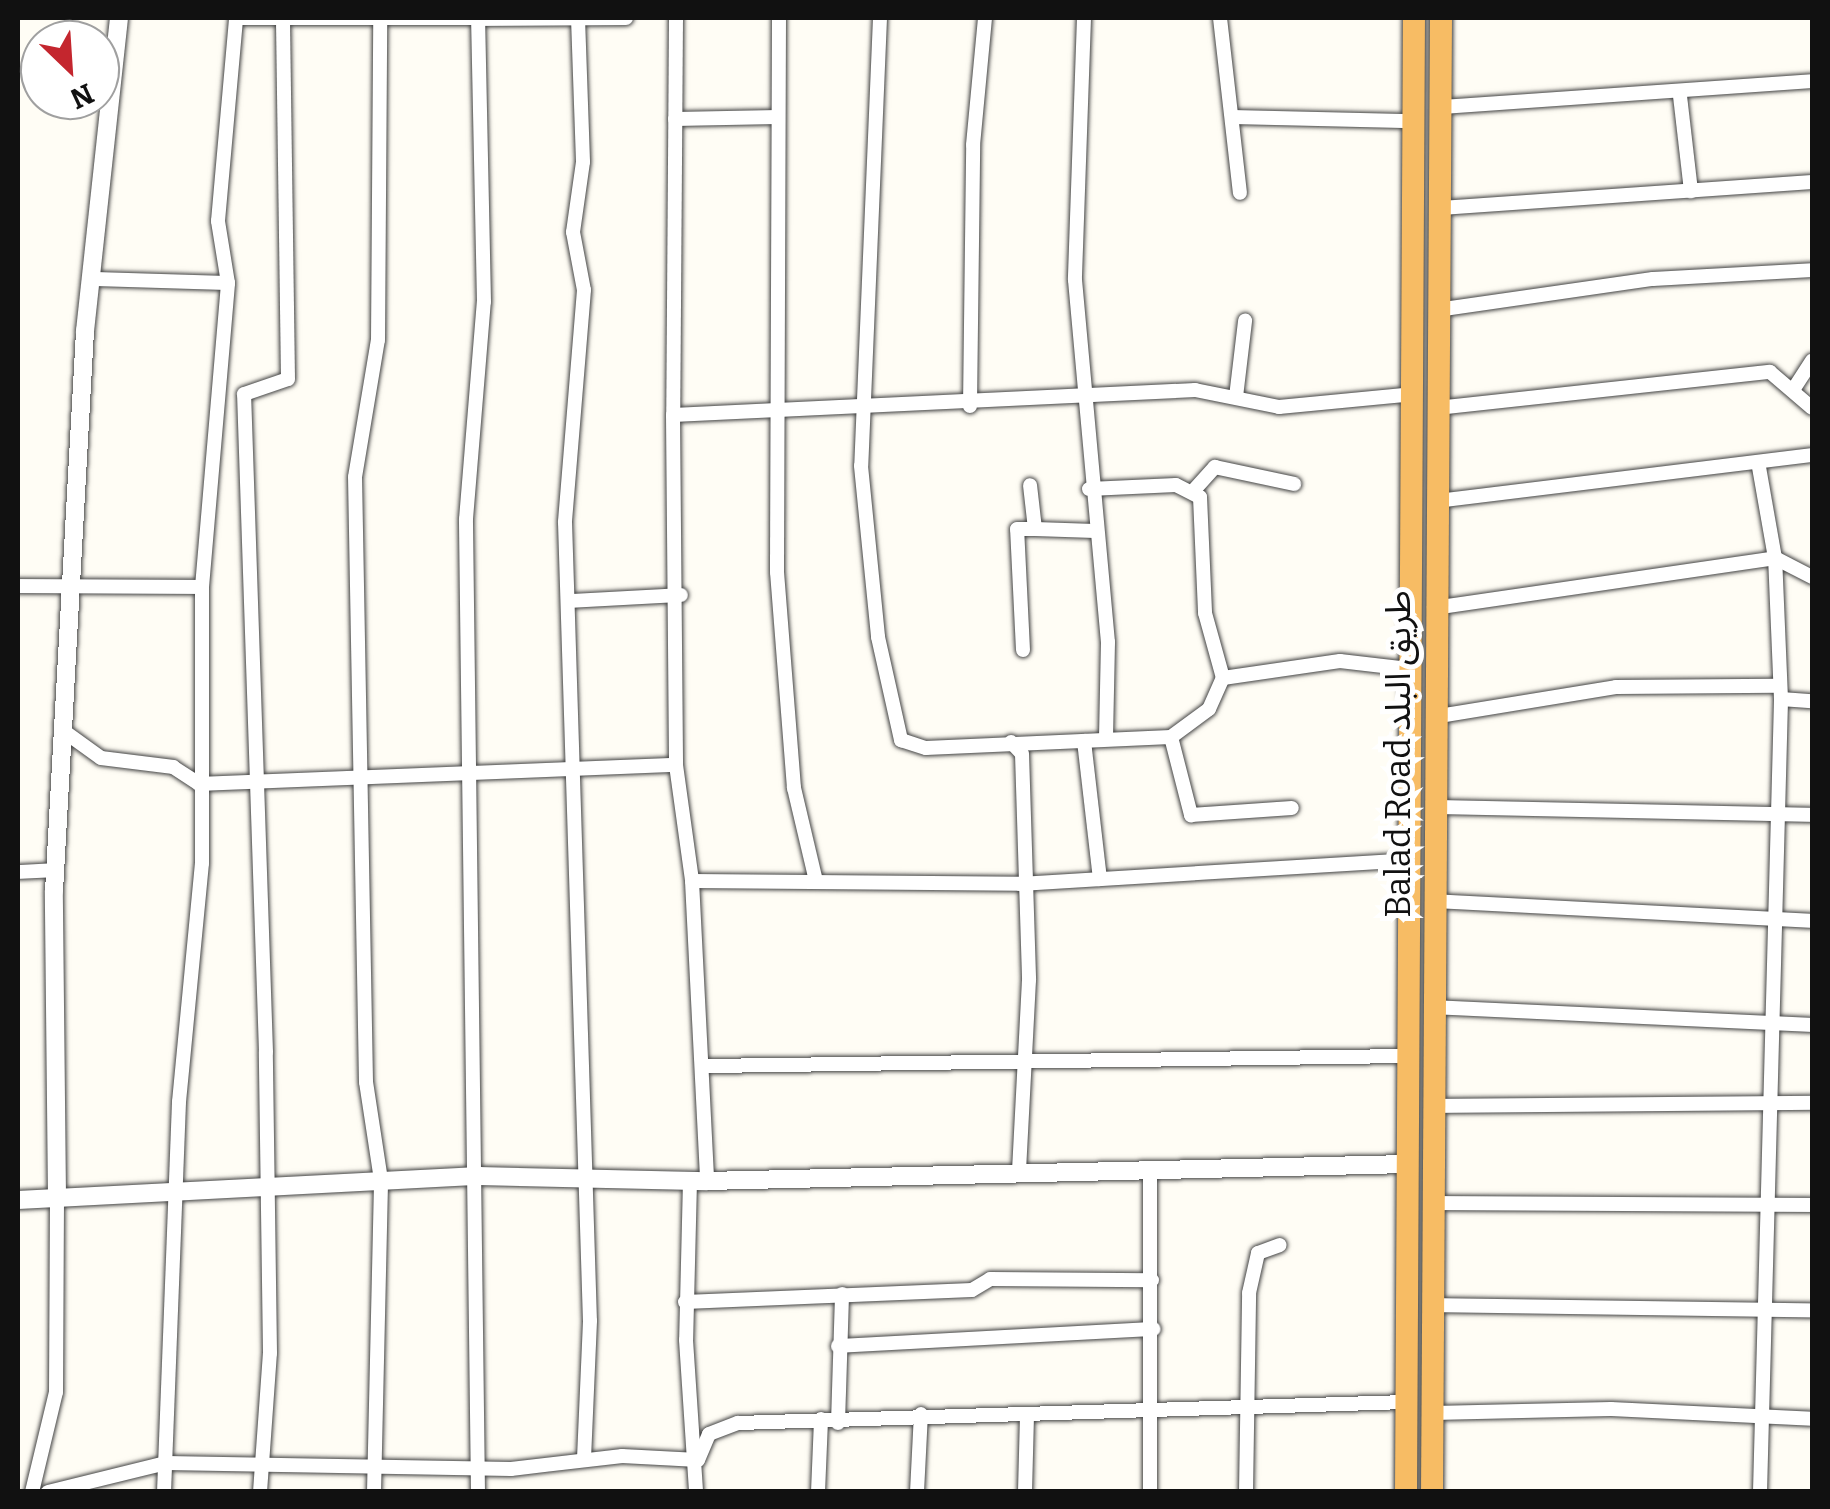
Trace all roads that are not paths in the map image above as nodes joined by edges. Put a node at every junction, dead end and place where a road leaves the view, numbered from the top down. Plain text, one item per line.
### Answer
1 (119, 18) edge
2 (236, 18) edge
3 (478, 18) edge
4 (578, 18) edge
5 (626, 18) edge
6 (676, 18) edge
7 (778, 18) edge
8 (880, 18) edge
9 (985, 18) edge
10 (1084, 18) edge
11 (1220, 18) edge
12 (1414, 18) edge
13 (1442, 18) edge
14 (283, 20) edge
15 (380, 20) edge
16 (1812, 81) edge
17 (1680, 96) junction
18 (1442, 108) junction
19 (1232, 116) junction
20 (778, 117) junction
21 (675, 119) junction
22 (1414, 120) junction
23 (1812, 182) edge
24 (1691, 191) junction
25 (1240, 193) dead end
26 (1440, 208) junction
27 (1812, 270) edge
28 (94, 279) junction
29 (228, 283) junction
30 (1437, 310) junction
31 (1246, 320) dead end
32 (1812, 361) edge
33 (1794, 390) junction
34 (1414, 394) junction
35 (1081, 396) junction
36 (1236, 397) junction
37 (970, 406) junction
38 (868, 408) junction
39 (1437, 408) junction
40 (1812, 408) edge
41 (774, 410) junction
42 (673, 415) junction
43 (1812, 455) edge
44 (1758, 462) junction
45 (1294, 484) dead end
46 (1030, 486) dead end
47 (1195, 488) junction
48 (1089, 489) junction
49 (1437, 501) junction
50 (1035, 529) junction
51 (1095, 531) junction
52 (1775, 558) junction
53 (1812, 577) edge
54 (18, 586) edge
55 (70, 586) junction
56 (202, 587) junction
57 (681, 595) junction
58 (570, 601) junction
59 (1433, 608) junction
60 (1023, 650) dead end
61 (1409, 668) junction
62 (1223, 678) junction
63 (1780, 693) junction
64 (1812, 701) edge
65 (1433, 717) junction
66 (65, 732) junction
67 (1106, 738) junction
68 (1171, 738) junction
69 (1084, 741) junction
70 (1012, 742) junction
71 (676, 766) junction
72 (572, 768) junction
73 (467, 772) junction
74 (362, 776) junction
75 (252, 779) junction
76 (199, 784) junction
77 (1433, 807) junction
78 (1292, 808) dead end
79 (1771, 814) junction
80 (1812, 815) edge
81 (1408, 860) junction
82 (55, 870) junction
83 (18, 872) edge
84 (1100, 879) junction
85 (692, 881) junction
86 (816, 881) junction
87 (1020, 884) junction
88 (1433, 901) junction
89 (1775, 920) junction
90 (1812, 921) edge
91 (1433, 1007) junction
92 (1772, 1024) junction
93 (1812, 1025) edge
94 (1408, 1056) junction
95 (1029, 1065) junction
96 (708, 1066) junction
97 (1765, 1104) junction
98 (1812, 1104) edge
99 (1433, 1106) junction
100 (1408, 1164) junction
101 (1150, 1173) junction
102 (1019, 1174) junction
103 (478, 1176) junction
104 (582, 1178) junction
105 (381, 1180) junction
106 (698, 1182) junction
107 (266, 1184) junction
108 (176, 1189) junction
109 (57, 1196) junction
110 (18, 1200) edge
111 (1433, 1203) junction
112 (1761, 1205) junction
113 (1812, 1205) edge
114 (1280, 1245) dead end
115 (1152, 1280) junction
116 (842, 1294) junction
117 (685, 1302) junction
118 (1433, 1305) junction
119 (1812, 1310) edge
120 (1760, 1311) junction
121 (1154, 1329) junction
122 (838, 1346) junction
123 (1407, 1402) junction
124 (1246, 1404) junction
125 (1154, 1409) junction
126 (1433, 1413) junction
127 (921, 1414) junction
128 (1027, 1417) junction
129 (821, 1419) junction
130 (1812, 1419) edge
131 (1760, 1420) junction
132 (838, 1423) junction
133 (584, 1460) junction
134 (698, 1460) junction
135 (166, 1463) junction
136 (375, 1463) junction
137 (260, 1465) junction
138 (478, 1466) junction
139 (32, 1492) edge
140 (48, 1492) edge
141 (164, 1492) edge
142 (260, 1492) edge
143 (374, 1492) edge
144 (478, 1492) edge
145 (696, 1492) edge
146 (818, 1492) edge
147 (917, 1492) edge
148 (1025, 1492) edge
149 (1150, 1492) edge
150 (1246, 1492) edge
151 (1406, 1492) edge
152 (1432, 1492) edge
153 (1760, 1492) edge

1 - 28 street
2 - 14 street
2 - 29 street
3 - 4 street
3 - 15 street
3 - 73 street
4 - 5 street
4 - 58 street
6 - 21 street
7 - 20 street
8 - 38 street
9 - 37 street
10 - 35 street
11 - 19 street
12 - 22 highway, Balad Road طريق البلد
13 - 18 highway, Balad Road طريق البلد
14 - 15 street
14 - 75 street
15 - 74 street
16 - 17 street
17 - 18 street
17 - 24 street
18 - 26 highway, Balad Road طريق البلد
19 - 22 street
19 - 25 street
20 - 21 street
20 - 41 street
21 - 42 street
22 - 34 highway, Balad Road طريق البلد
23 - 24 street
24 - 26 street
26 - 30 highway, Balad Road طريق البلد
27 - 30 street
28 - 29 street
28 - 55 street
29 - 56 street
30 - 39 highway, Balad Road طريق البلد
31 - 36 street
32 - 33 street
33 - 39 street
33 - 40 street
34 - 36 street
34 - 61 highway, Balad Road طريق البلد
35 - 36 street
35 - 37 street
35 - 48 street
37 - 38 street
38 - 41 street
38 - 70 street
39 - 49 highway, Balad Road طريق البلد
41 - 42 street
41 - 86 street
42 - 57 street
43 - 44 street
44 - 49 street
44 - 52 street
45 - 47 street
46 - 50 street
47 - 48 street
47 - 62 street
48 - 51 street
49 - 59 highway, Balad Road طريق البلد
50 - 51 street
50 - 60 street
51 - 67 street
52 - 53 street
52 - 59 street
52 - 63 street
54 - 55 street
55 - 56 street
55 - 66 street
56 - 76 street
57 - 58 street
57 - 71 street
58 - 72 street
59 - 65 highway, Balad Road طريق البلد
61 - 62 street
61 - 81 highway, Balad Road طريق البلد
62 - 68 street
63 - 64 street
63 - 65 street
63 - 79 street
65 - 77 highway, Balad Road طريق البلد
66 - 76 street
66 - 82 street
67 - 68 street
67 - 69 street
68 - 78 street
69 - 70 street
69 - 84 street
70 - 87 street
71 - 72 street
71 - 85 street
72 - 73 street
72 - 104 street
73 - 74 street
73 - 103 street
74 - 75 street
74 - 105 street
75 - 76 street
75 - 107 street
76 - 108 street
77 - 79 street
77 - 88 highway, Balad Road طريق البلد
79 - 80 street
79 - 89 street
81 - 84 street
81 - 94 highway, Balad Road طريق البلد
82 - 83 street
82 - 109 street
84 - 87 street
85 - 86 street
85 - 96 street
86 - 87 street
87 - 95 street
88 - 89 street
88 - 91 highway, Balad Road طريق البلد
89 - 90 street
89 - 92 street
91 - 92 street
91 - 99 highway, Balad Road طريق البلد
92 - 93 street
92 - 97 street
94 - 95 street
94 - 100 highway, Balad Road طريق البلد
95 - 96 street
95 - 102 street
96 - 106 street
97 - 98 street
97 - 99 street
97 - 112 street
99 - 111 highway, Balad Road طريق البلد
100 - 101 street
100 - 123 highway, Balad Road طريق البلد
101 - 102 street
101 - 115 street
102 - 106 street
103 - 104 street
103 - 105 street
103 - 138 street
104 - 106 street
104 - 133 street
105 - 107 street
105 - 136 street
106 - 117 street
107 - 108 street
107 - 137 street
108 - 109 street
108 - 135 street
109 - 110 street
109 - 139 street
111 - 112 street
111 - 118 highway, Balad Road طريق البلد
112 - 113 street
112 - 120 street
114 - 124 street
115 - 116 street
115 - 121 street
116 - 117 street
116 - 122 street
117 - 134 street
118 - 120 street
118 - 126 highway, Balad Road طريق البلد
119 - 120 street
120 - 131 street
121 - 122 street
121 - 125 street
122 - 132 street
123 - 124 street
123 - 151 highway, Balad Road طريق البلد
124 - 125 street
124 - 150 street
125 - 128 street
125 - 149 street
126 - 131 street
126 - 152 highway, Balad Road طريق البلد
127 - 128 street
127 - 132 street
127 - 147 street
128 - 148 street
129 - 132 street
129 - 134 street
129 - 146 street
130 - 131 street
131 - 153 street
133 - 134 street
133 - 138 street
134 - 145 street
135 - 137 street
135 - 140 street
135 - 141 street
136 - 137 street
136 - 138 street
136 - 143 street
137 - 142 street
138 - 144 street

